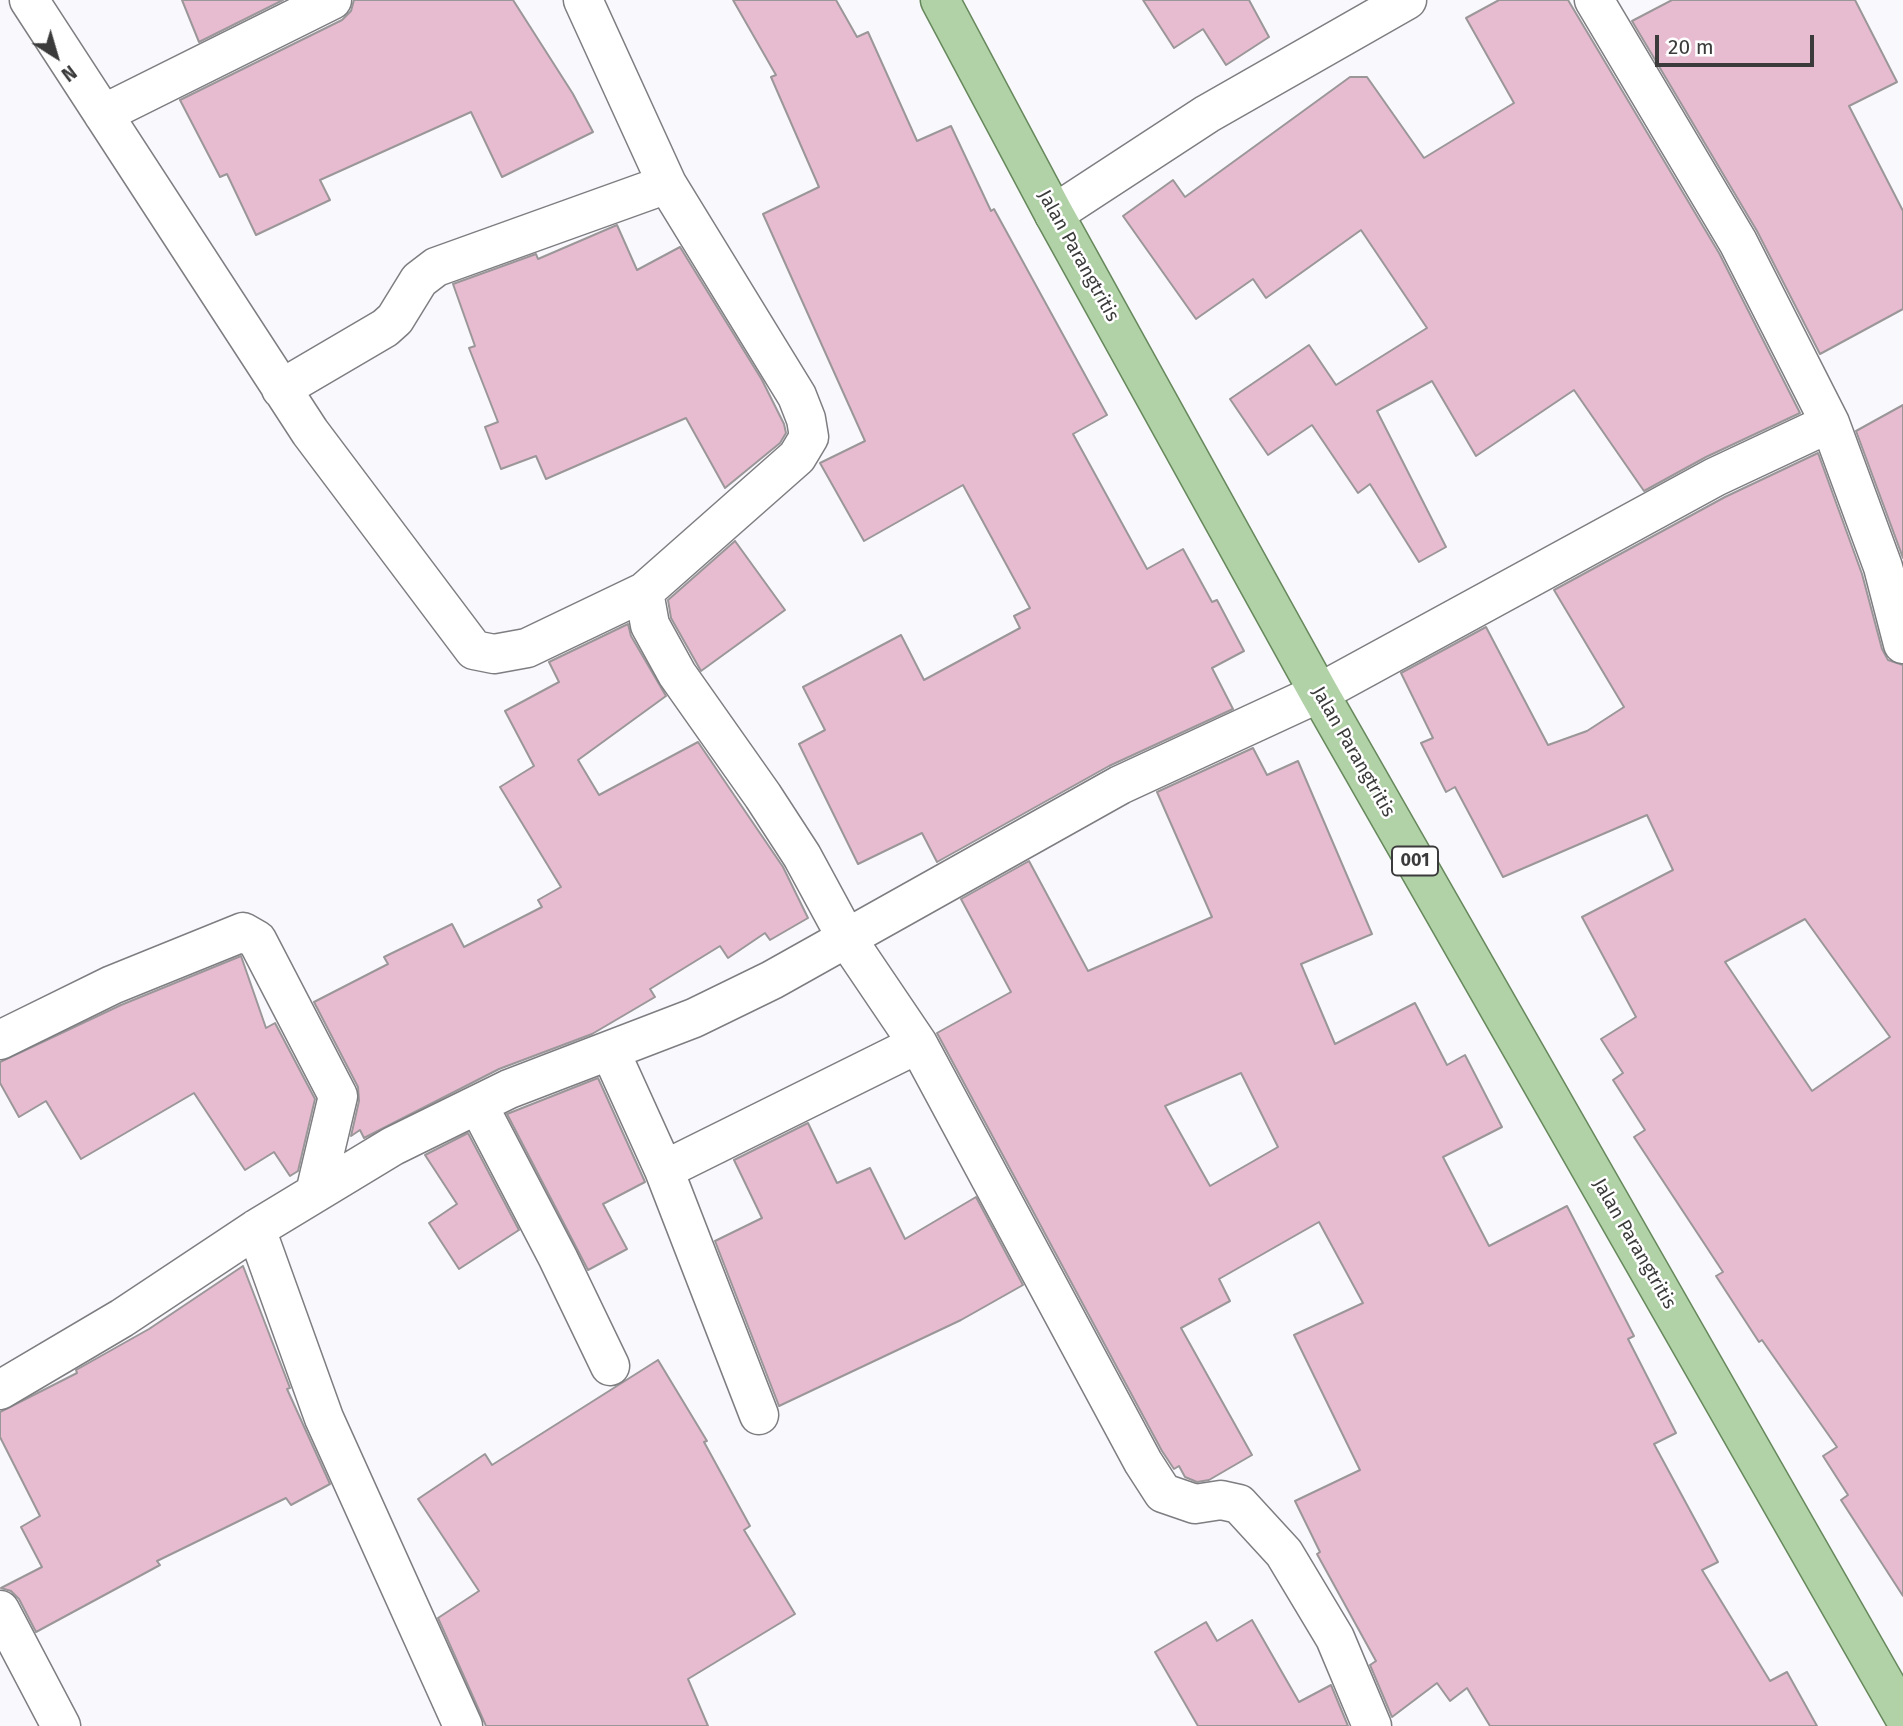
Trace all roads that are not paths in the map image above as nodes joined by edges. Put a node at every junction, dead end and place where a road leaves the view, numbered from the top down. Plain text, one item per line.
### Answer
1 (29, 0) edge
2 (332, 0) edge
3 (583, 0) edge
4 (940, 0) edge
5 (1407, 0) edge
6 (1594, 0) edge
7 (103, 114) junction
8 (667, 184) junction
9 (1054, 214) junction
10 (281, 389) junction
11 (1830, 423) junction
12 (644, 592) junction
13 (1903, 644) edge
14 (1319, 693) junction
15 (848, 939) junction
16 (0, 1040) edge
17 (918, 1044) junction
18 (610, 1051) junction
19 (478, 1105) junction
20 (664, 1170) junction
21 (314, 1193) junction
22 (256, 1229) junction
23 (610, 1366) dead end
24 (0, 1390) edge
25 (759, 1415) dead end
26 (0, 1610) edge
27 (1903, 1716) edge
28 (61, 1726) edge
29 (463, 1726) edge
30 (1372, 1726) edge

1 - 7 street
2 - 7 street
3 - 8 street
4 - 9 main road, Jalan Parangtritis / 001
5 - 9 street
6 - 11 street
7 - 10 street
8 - 10 street
8 - 12 street
9 - 14 main road, Jalan Parangtritis / 001
10 - 12 street
11 - 13 street
11 - 14 street
12 - 15 street
14 - 15 street
14 - 27 main road, Jalan Parangtritis / 001
15 - 17 street
15 - 18 street
16 - 21 street
17 - 20 street
17 - 30 street
18 - 19 street
18 - 20 street
19 - 21 street
19 - 23 street
20 - 25 street
21 - 22 street
22 - 24 street
22 - 29 street
26 - 28 street

